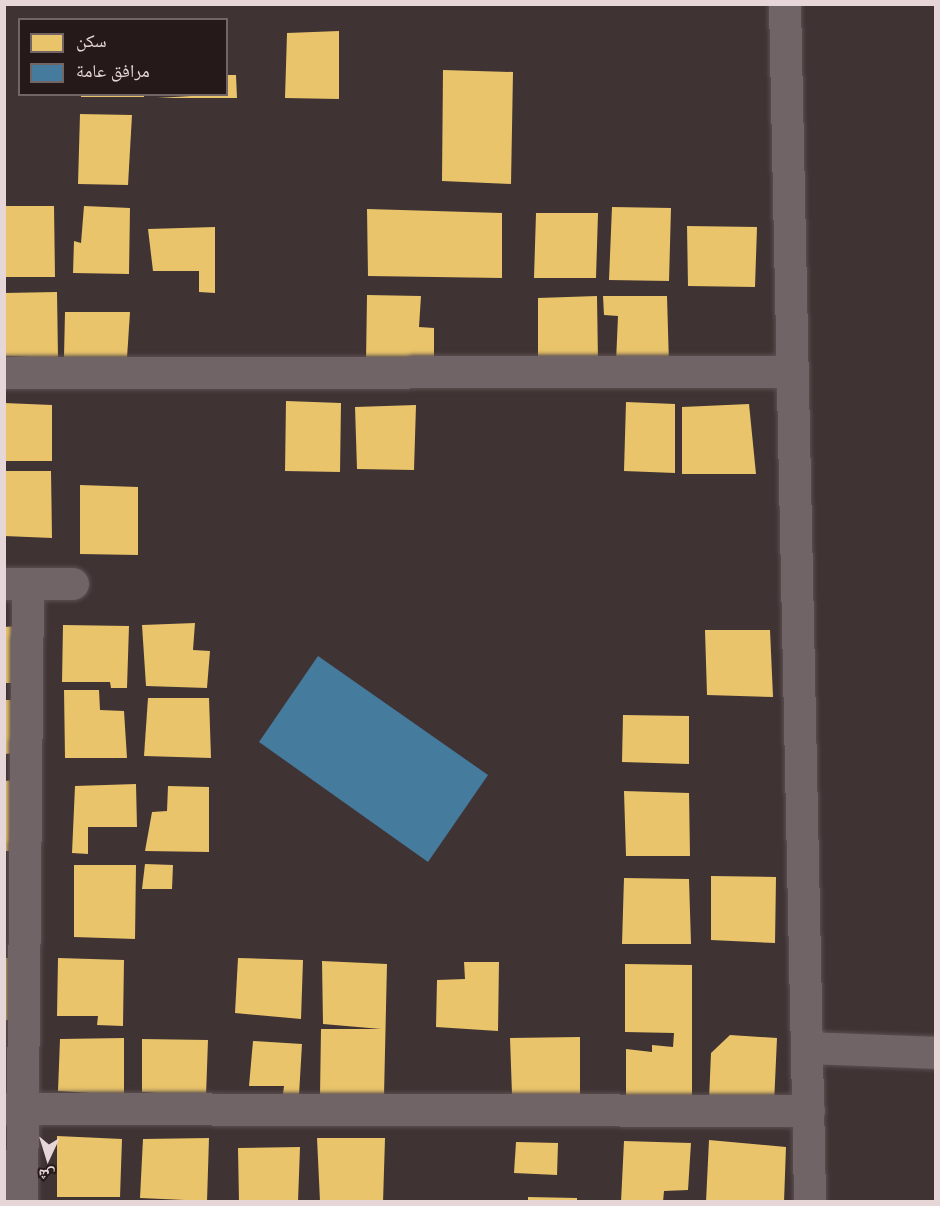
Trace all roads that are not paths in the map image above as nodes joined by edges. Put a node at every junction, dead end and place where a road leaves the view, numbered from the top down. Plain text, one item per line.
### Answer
1 (784, 4) edge
2 (792, 372) junction
3 (4, 373) edge
4 (16, 584) edge
5 (73, 584) dead end
6 (807, 1048) junction
7 (936, 1053) edge
8 (13, 1110) edge
9 (808, 1111) junction
10 (22, 1202) edge
11 (810, 1202) edge

1 - 2 street
2 - 3 street
2 - 6 street
4 - 5 street
4 - 8 street
6 - 7 street
6 - 9 street
8 - 9 street
8 - 10 street
9 - 11 street

